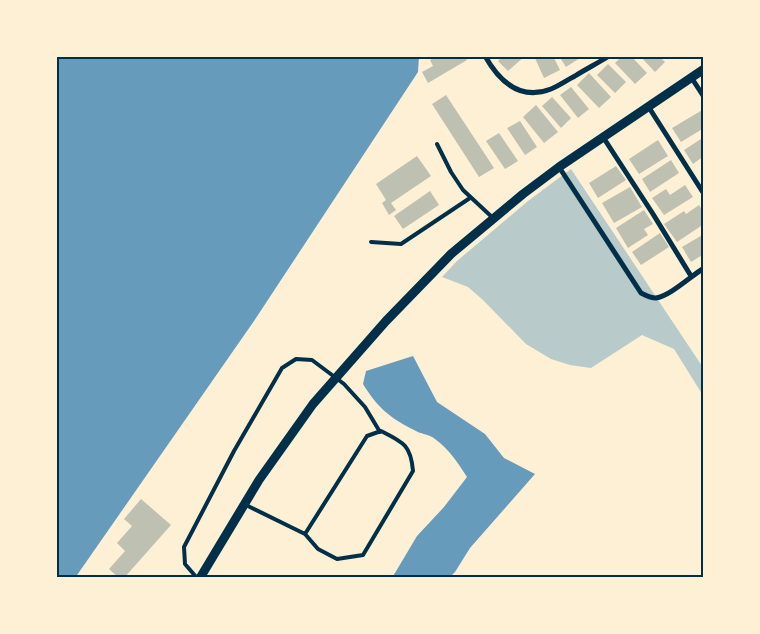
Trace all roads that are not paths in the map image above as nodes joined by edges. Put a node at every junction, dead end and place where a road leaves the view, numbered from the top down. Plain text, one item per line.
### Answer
1 (485, 56) edge
2 (609, 56) edge
3 (704, 69) edge
4 (691, 77) junction
5 (704, 97) edge
6 (648, 106) junction
7 (602, 136) junction
8 (437, 144) dead end
9 (559, 167) junction
10 (704, 194) edge
11 (470, 198) junction
12 (494, 218) junction
13 (372, 242) dead end
14 (704, 268) edge
15 (691, 276) junction
16 (380, 432) junction
17 (244, 504) junction
18 (305, 534) junction
19 (198, 578) edge

1 - 2 street
3 - 4 street
4 - 5 street
4 - 6 street
6 - 7 street
6 - 10 street
7 - 9 street
7 - 15 street
8 - 11 lane
9 - 12 street
9 - 15 street
11 - 12 lane
11 - 13 lane
12 - 17 street
14 - 15 street
16 - 18 lane
16 - 18 lane
16 - 19 lane
17 - 18 lane
17 - 19 street

